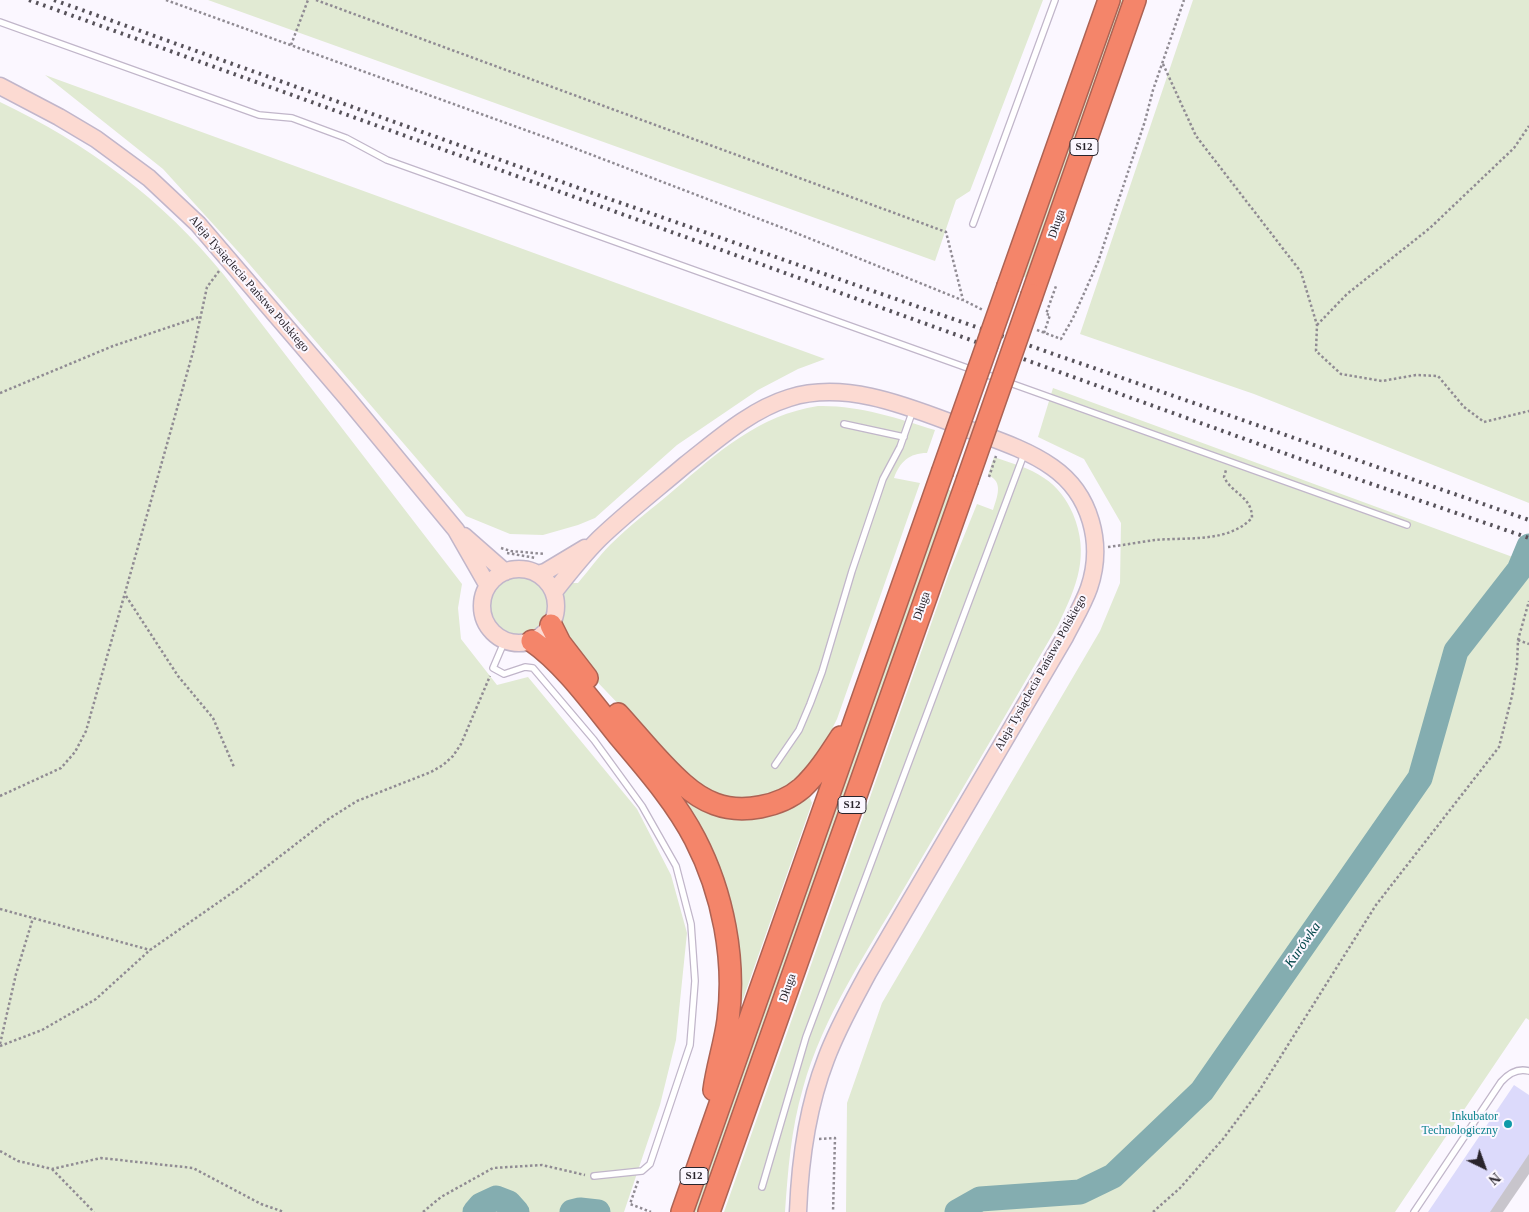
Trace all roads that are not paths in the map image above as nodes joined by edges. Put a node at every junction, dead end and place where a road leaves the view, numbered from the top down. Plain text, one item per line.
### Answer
1 (1055, 0) edge
2 (1109, 0) edge
3 (1136, 0) edge
4 (0, 22) edge
5 (0, 86) edge
6 (973, 224) dead end
7 (913, 410) junction
8 (844, 424) dead end
9 (904, 437) junction
10 (1024, 452) junction
11 (1407, 525) dead end
12 (456, 530) junction
13 (600, 539) junction
14 (505, 572) junction
15 (538, 574) junction
16 (488, 586) junction
17 (554, 592) junction
18 (551, 625) junction
19 (505, 640) junction
20 (532, 641) junction
21 (858, 711) junction
22 (775, 765) dead end
23 (1529, 1070) edge
24 (707, 1140) junction
25 (594, 1176) road end
26 (762, 1187) dead end
27 (682, 1212) edge
28 (708, 1212) edge
29 (798, 1212) edge
30 (1414, 1212) edge

1 - 6 lane
2 - 21 highway, Długa / S12, bridge
3 - 28 highway, Długa / S12, bridge
4 - 11 lane
5 - 12 street, Aleja Tysiąclecia Państwa Polskiego
7 - 9 lane
7 - 10 street, Aleja Tysiąclecia Państwa Polskiego
7 - 13 street, Aleja Tysiąclecia Państwa Polskiego
8 - 9 lane
9 - 22 lane
10 - 26 lane
10 - 29 street, Aleja Tysiąclecia Państwa Polskiego
12 - 14 street, Aleja Tysiąclecia Państwa Polskiego
12 - 16 street, Aleja Tysiąclecia Państwa Polskiego
13 - 15 street, Aleja Tysiąclecia Państwa Polskiego
13 - 17 street, Aleja Tysiąclecia Państwa Polskiego
14 - 15 street
14 - 16 street
15 - 17 street
16 - 19 street
17 - 18 street
18 - 20 street
18 - 21 highway
19 - 20 street
19 - 25 lane
20 - 24 highway
21 - 24 highway, S12
23 - 30 lane
24 - 27 highway, S12

